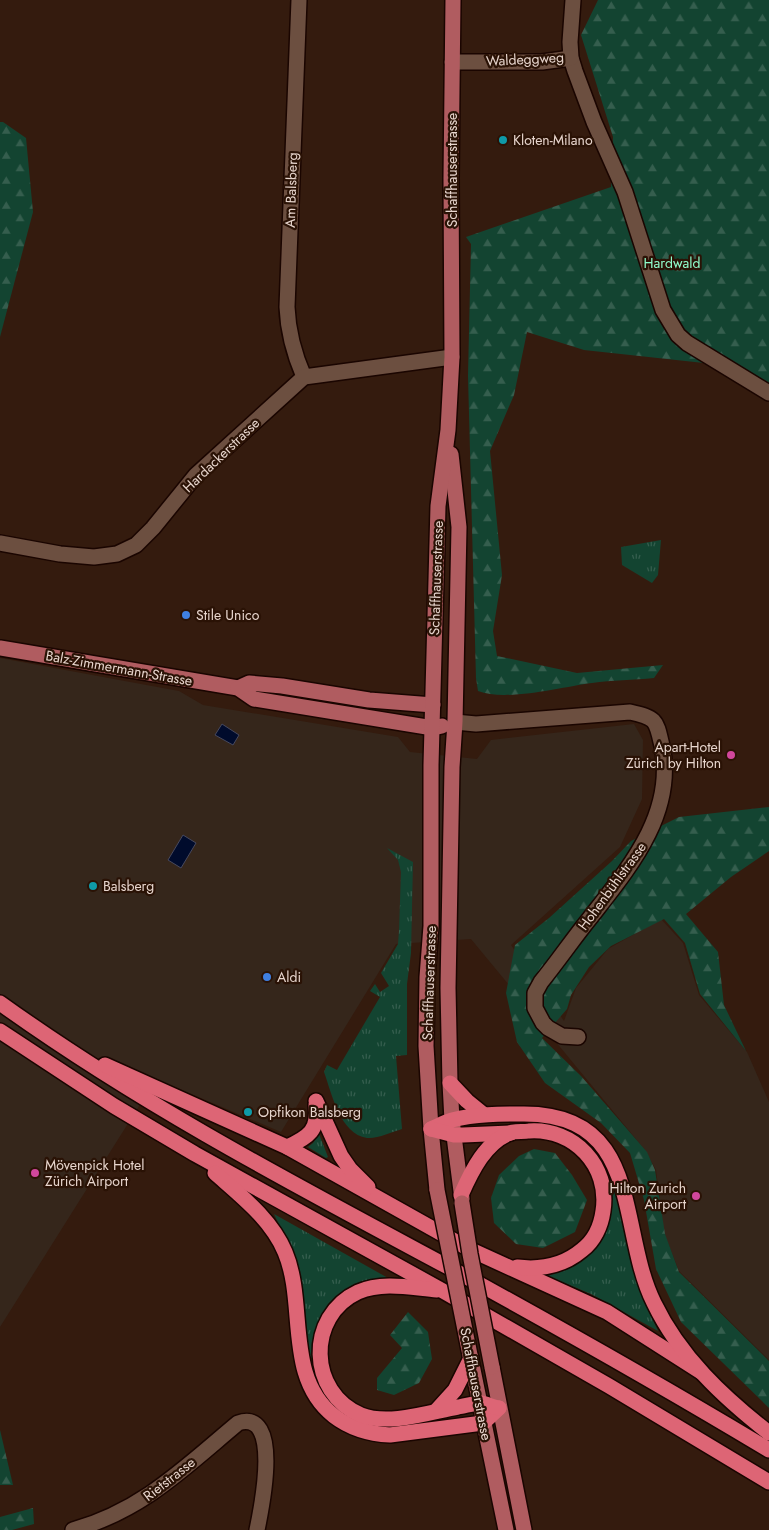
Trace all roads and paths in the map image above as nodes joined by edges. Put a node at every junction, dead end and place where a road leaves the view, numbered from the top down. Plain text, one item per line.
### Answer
1 (299, 0) edge
2 (453, 0) edge
3 (573, 0) edge
4 (571, 58) junction
5 (452, 62) junction
6 (452, 358) junction
7 (304, 377) junction
8 (769, 393) edge
9 (448, 430) junction
10 (0, 543) edge
11 (0, 648) edge
12 (238, 688) junction
13 (433, 706) junction
14 (455, 722) junction
15 (433, 728) junction
16 (0, 1003) edge
17 (0, 1031) edge
18 (578, 1036) dead end
19 (49, 1039) junction
20 (450, 1083) junction
21 (484, 1114) junction
22 (453, 1127) junction
23 (431, 1128) junction
24 (513, 1132) junction
25 (287, 1146) junction
26 (195, 1154) junction
27 (462, 1199) junction
28 (384, 1202) junction
29 (506, 1265) junction
30 (443, 1291) junction
31 (470, 1356) junction
32 (700, 1372) junction
33 (479, 1403) junction
34 (499, 1408) junction
35 (436, 1411) junction
36 (483, 1422) junction
37 (769, 1433) edge
38 (769, 1450) edge
39 (769, 1482) edge
40 (73, 1530) edge
41 (257, 1530) edge
42 (506, 1530) edge
43 (524, 1530) edge

1 - 7 street, Am Balsberg
2 - 5 main road, Schaffhauserstrasse
3 - 4 street, Waldeggweg
4 - 5 street, Waldeggweg
4 - 8 street
5 - 6 main road, Schaffhauserstrasse
6 - 7 street
6 - 9 main road, Schaffhauserstrasse
7 - 10 street, Hardackerstrasse
9 - 13 main road, Schaffhauserstrasse
9 - 14 main road, Schaffhauserstrasse
11 - 12 main road, Balz-Zimmermann-Strasse
12 - 13 main road, Balz-Zimmermann-Strasse
12 - 15 main road, Balz-Zimmermann-Strasse
13 - 14 main road
13 - 15 main road, Schaffhauserstrasse
14 - 15 main road
14 - 18 street, Hohenbühlstrasse
14 - 20 main road, Schaffhauserstrasse
15 - 23 main road, Schaffhauserstrasse
16 - 19 highway
17 - 26 highway
19 - 25 highway
19 - 38 highway
20 - 21 highway
20 - 22 main road, Schaffhauserstrasse
21 - 22 highway
21 - 32 highway
22 - 23 highway
22 - 24 highway
22 - 27 main road, Schaffhauserstrasse
23 - 31 main road, Schaffhauserstrasse, bridge
24 - 27 highway
24 - 29 highway
25 - 28 highway
25 - 28 highway
26 - 30 highway
26 - 36 highway
27 - 34 main road, Schaffhauserstrasse, bridge
28 - 29 highway
29 - 32 highway
30 - 35 highway
30 - 39 highway
31 - 33 main road, Schaffhauserstrasse
31 - 35 highway
32 - 37 highway
33 - 34 highway
33 - 35 highway
33 - 36 main road, Schaffhauserstrasse
34 - 36 highway
34 - 43 main road, Schaffhauserstrasse
36 - 42 main road, Schaffhauserstrasse
40 - 41 street, Rietstrasse

